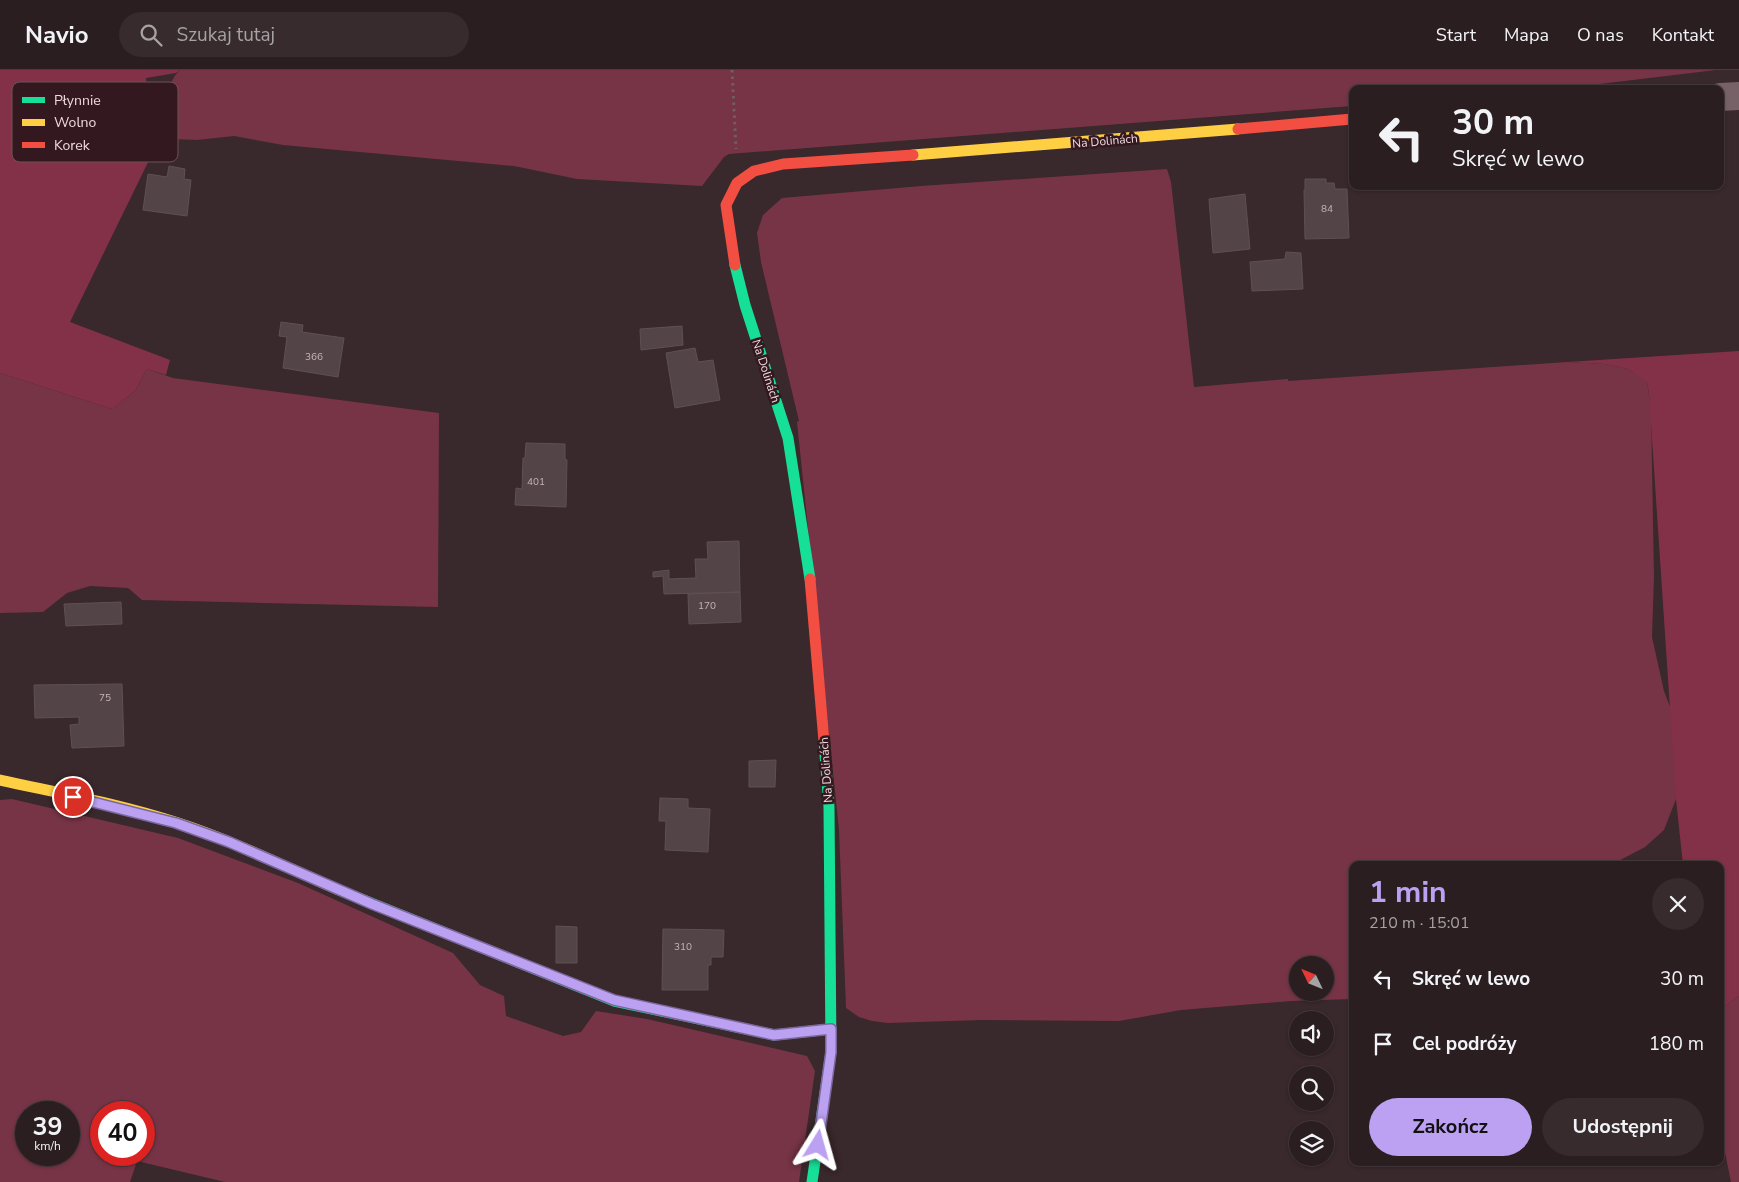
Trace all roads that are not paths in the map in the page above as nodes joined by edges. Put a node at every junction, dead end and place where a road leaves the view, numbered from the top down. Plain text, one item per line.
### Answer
1 (1739, 96) edge
2 (1724, 97) edge
3 (1349, 120) edge
4 (0, 780) edge
5 (831, 1029) junction
6 (812, 1182) edge

1 - 2 street
3 - 5 street, Na Dolinách
4 - 5 street
5 - 6 street, Na Dolinách

